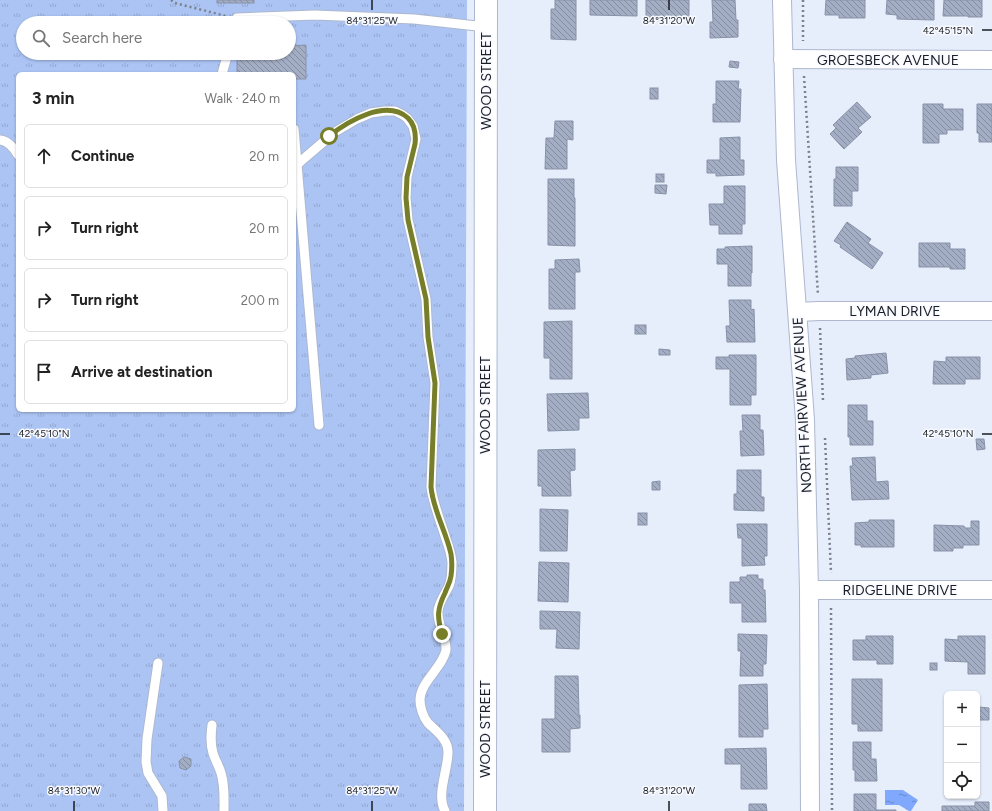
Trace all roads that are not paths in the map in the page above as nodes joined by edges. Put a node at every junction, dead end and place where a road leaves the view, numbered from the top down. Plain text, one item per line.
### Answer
1 (486, 0) edge
2 (782, 0) edge
3 (296, 16) edge
4 (486, 27) junction
5 (784, 58) junction
6 (226, 60) edge
7 (992, 60) edge
8 (223, 72) edge
9 (0, 140) edge
10 (16, 152) edge
11 (296, 165) edge
12 (296, 177) edge
13 (992, 311) edge
14 (798, 312) junction
15 (318, 425) dead end
16 (809, 590) junction
17 (992, 590) edge
18 (158, 663) dead end
19 (212, 725) dead end
20 (163, 811) edge
21 (224, 811) edge
22 (445, 811) edge
23 (485, 811) edge
24 (810, 811) edge

1 - 4 street, WOOD STREET
2 - 5 street, NORTH FAIRVIEW AVENUE
3 - 4 lane
4 - 23 street, WOOD STREET
5 - 7 street, GROESBECK AVENUE
5 - 14 street, NORTH FAIRVIEW AVENUE
6 - 8 lane
9 - 10 lane
11 - 22 lane
12 - 15 lane
13 - 14 street, LYMAN DRIVE
14 - 16 street, NORTH FAIRVIEW AVENUE
16 - 17 street, RIDGELINE DRIVE
16 - 24 street, NORTH FAIRVIEW AVENUE
18 - 20 lane
19 - 21 lane

